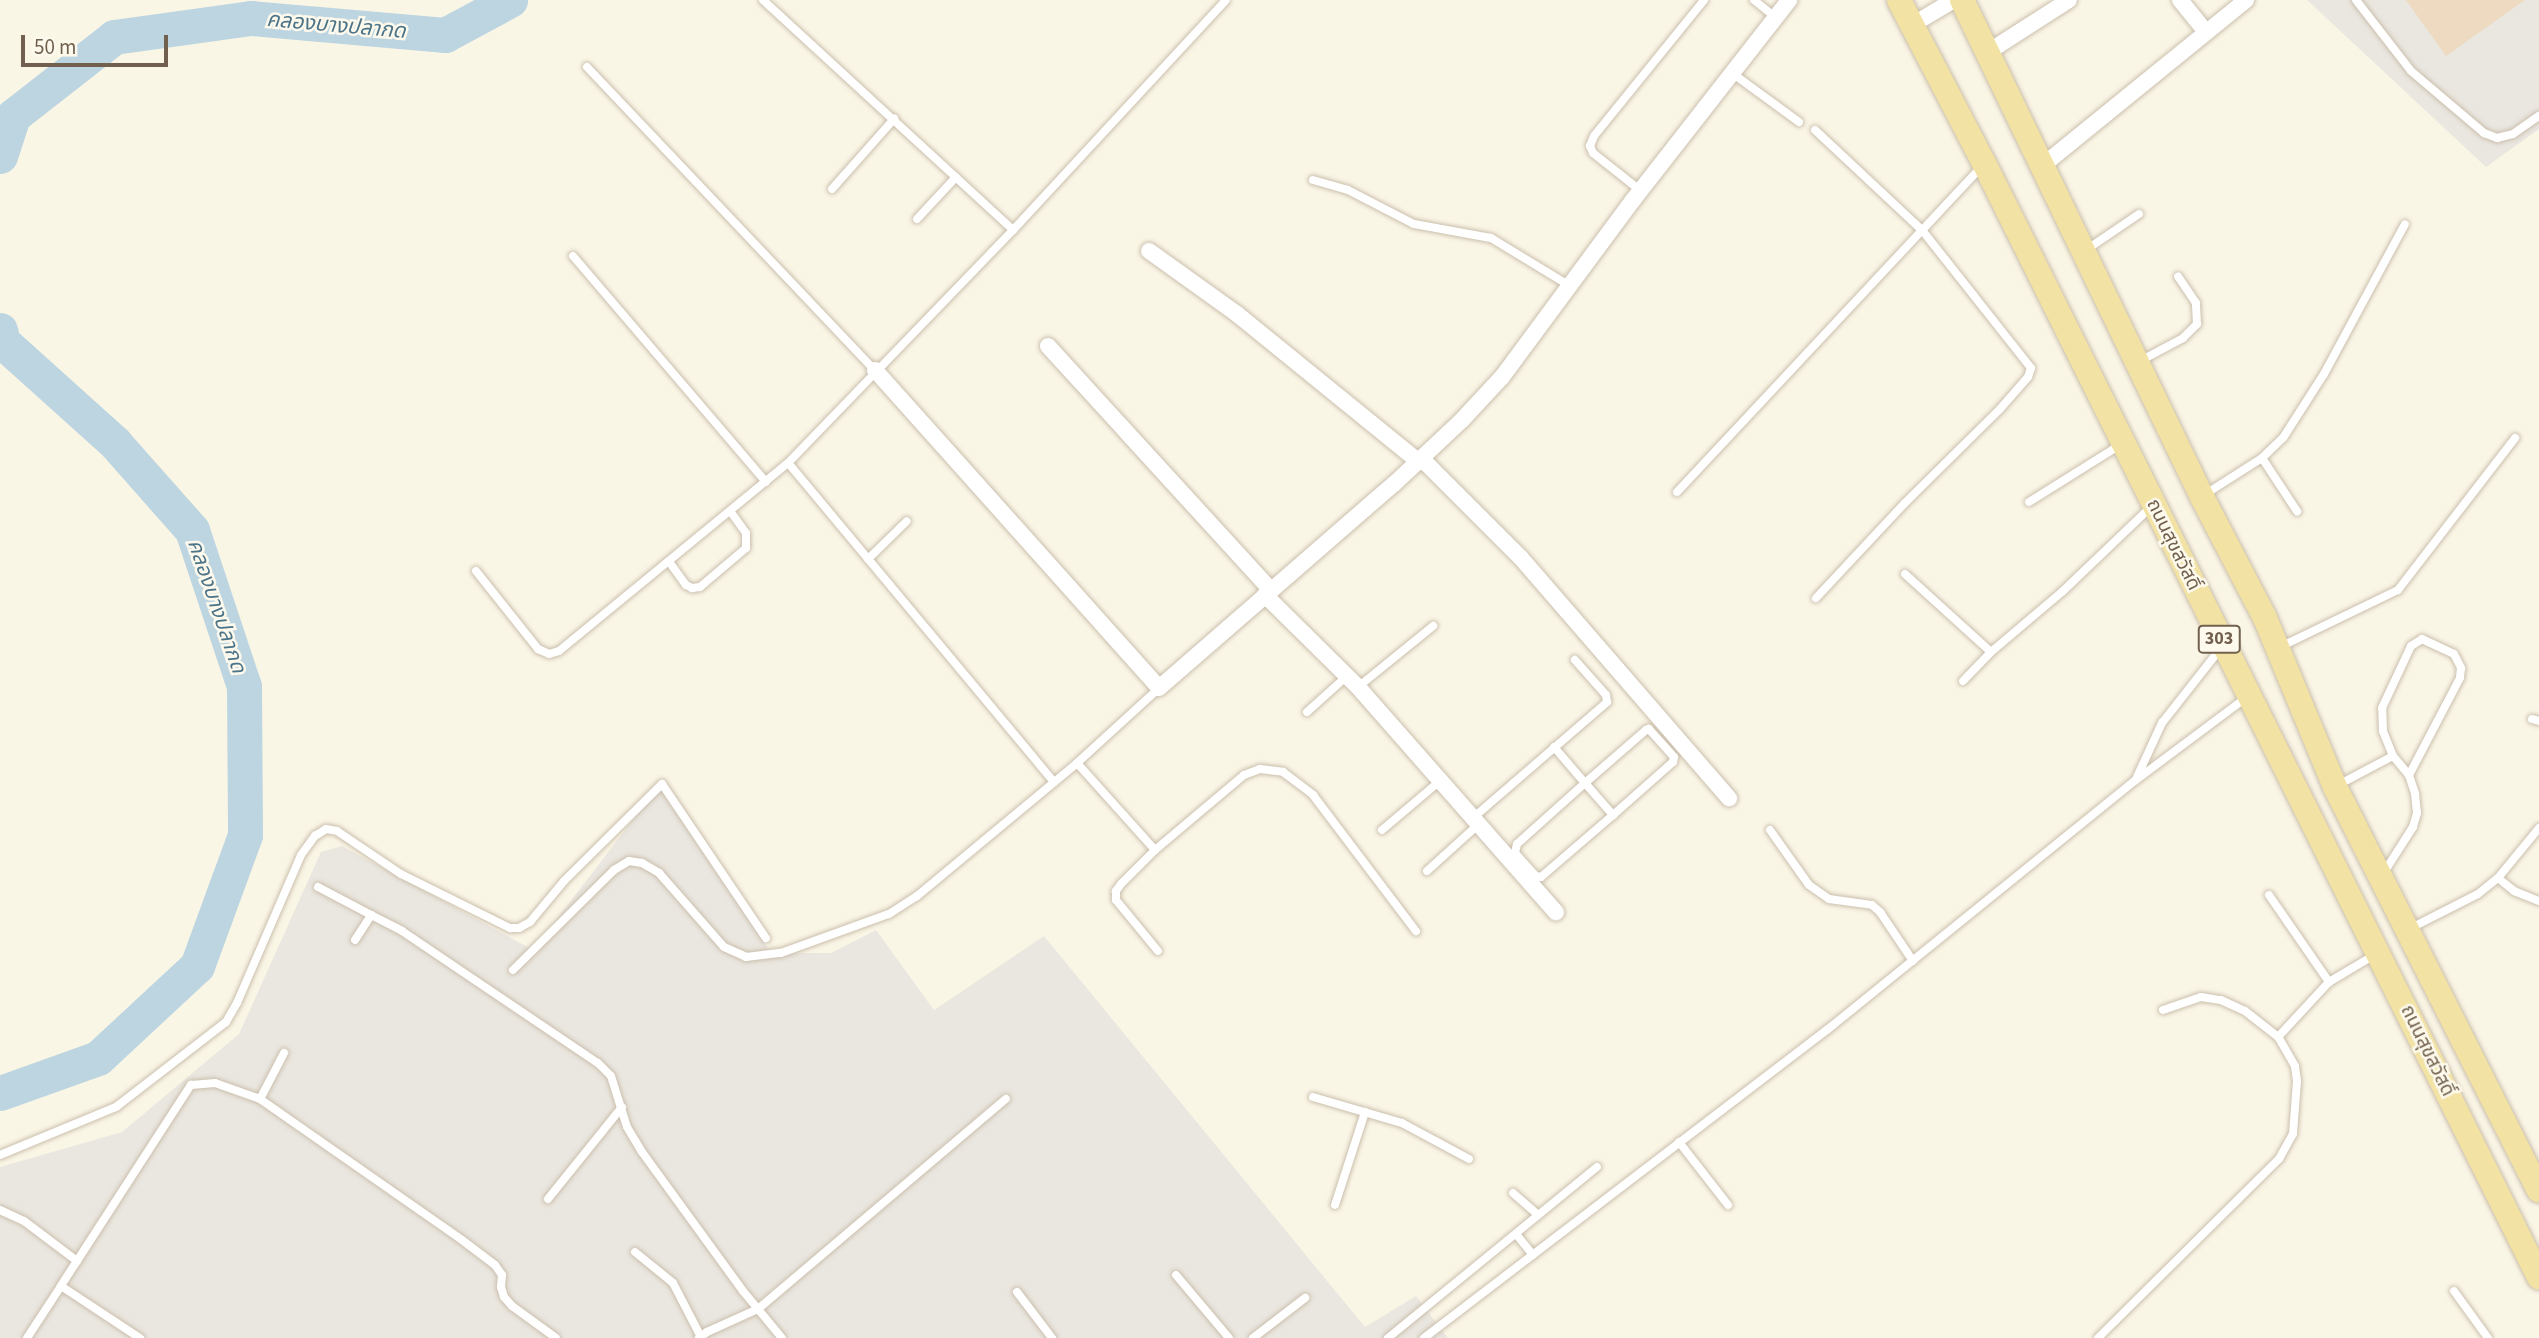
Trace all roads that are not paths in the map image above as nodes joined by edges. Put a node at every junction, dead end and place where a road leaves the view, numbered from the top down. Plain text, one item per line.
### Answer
1 (763, 0) edge
2 (1226, 0) edge
3 (1704, 0) edge
4 (1754, 0) edge
5 (1789, 0) edge
6 (1899, 0) edge
7 (1954, 0) edge
8 (1962, 0) edge
9 (2069, 0) edge
10 (2180, 0) edge
11 (2246, 0) edge
12 (2356, 0) edge
13 (1775, 17) junction
14 (1912, 25) junction
15 (2206, 32) junction
16 (1988, 52) junction
17 (587, 67) dead end
18 (1732, 73) junction
19 (2539, 116) edge
20 (894, 119) junction
21 (1799, 122) dead end
22 (1815, 130) dead end
23 (1984, 163) junction
24 (2042, 166) junction
25 (956, 177) junction
26 (1313, 180) dead end
27 (832, 189) dead end
28 (1641, 191) junction
29 (2139, 214) dead end
30 (917, 219) dead end
31 (2405, 224) dead end
32 (1013, 230) junction
33 (1922, 230) junction
34 (1149, 251) dead end
35 (2084, 252) junction
36 (573, 256) dead end
37 (2178, 276) dead end
38 (1570, 286) junction
39 (1048, 346) dead end
40 (2137, 362) junction
41 (875, 370) junction
42 (2515, 438) dead end
43 (2123, 443) junction
44 (2262, 458) junction
45 (1420, 460) junction
46 (788, 463) junction
47 (766, 482) junction
48 (1677, 492) dead end
49 (2202, 497) junction
50 (2029, 502) dead end
51 (2153, 505) junction
52 (2297, 511) dead end
53 (731, 512) junction
54 (907, 521) dead end
55 (868, 559) junction
56 (670, 563) junction
57 (476, 571) dead end
58 (1905, 575) dead end
59 (1268, 593) junction
60 (1816, 597) dead end
61 (1433, 626) dead end
62 (2223, 645) junction
63 (2278, 648) junction
64 (1991, 652) junction
65 (1575, 660) dead end
66 (1352, 681) junction
67 (1963, 681) dead end
68 (1159, 688) junction
69 (2249, 696) junction
70 (1307, 712) dead end
71 (1555, 747) junction
72 (2393, 756) junction
73 (1077, 763) junction
74 (2409, 775) junction
75 (1441, 780) junction
76 (2136, 780) junction
77 (1054, 782) junction
78 (1585, 783) junction
79 (2335, 787) junction
80 (1729, 798) dead end
81 (1613, 815) junction
82 (1476, 820) junction
83 (2539, 828) edge
84 (1382, 830) dead end
85 (1770, 830) dead end
86 (1155, 850) junction
87 (1427, 871) dead end
88 (2382, 877) junction
89 (2498, 878) junction
90 (318, 887) dead end
91 (2269, 895) dead end
92 (2539, 901) edge
93 (1556, 912) dead end
94 (372, 915) junction
95 (2407, 930) junction
96 (1416, 931) dead end
97 (766, 938) dead end
98 (355, 940) dead end
99 (1158, 951) dead end
100 (2379, 952) junction
101 (1913, 961) junction
102 (513, 970) dead end
103 (2329, 982) junction
104 (2163, 1010) dead end
105 (2278, 1037) junction
106 (284, 1054) dead end
107 (1313, 1097) dead end
108 (260, 1098) junction
109 (1006, 1099) dead end
110 (622, 1107) junction
111 (1365, 1112) junction
112 (1679, 1142) junction
113 (0, 1155) edge
114 (1469, 1159) dead end
115 (1597, 1167) dead end
116 (2539, 1190) edge
117 (1513, 1193) dead end
118 (548, 1199) dead end
119 (1335, 1205) dead end
120 (1728, 1205) dead end
121 (0, 1210) edge
122 (1538, 1215) junction
123 (1516, 1234) junction
124 (635, 1252) dead end
125 (1533, 1255) junction
126 (77, 1261) junction
127 (1176, 1275) dead end
128 (2539, 1277) edge
129 (61, 1286) junction
130 (1017, 1292) dead end
131 (2454, 1292) dead end
132 (1305, 1298) dead end
133 (758, 1309) junction
134 (700, 1337) edge
135 (27, 1338) edge
136 (140, 1338) edge
137 (556, 1338) edge
138 (782, 1338) edge
139 (1052, 1338) edge
140 (1229, 1338) edge
141 (1253, 1338) edge
142 (1388, 1338) edge
143 (1424, 1338) edge
144 (2098, 1338) edge
145 (2488, 1338) edge

1 - 20 lane
2 - 32 lane
3 - 28 lane
4 - 13 lane
5 - 13 street
6 - 14 main road, ถนนสุขสวัสดิ์ / 303
7 - 14 street
8 - 16 main road, ถนนสุขสวัสดิ์ / 303
9 - 16 street
10 - 15 street
11 - 15 street
12 - 19 lane
13 - 18 street
14 - 23 main road, ถนนสุขสวัสดิ์ / 303
15 - 24 street
16 - 24 main road, ถนนสุขสวัสดิ์ / 303
17 - 41 lane
18 - 21 lane
18 - 28 street
20 - 25 lane
20 - 27 lane
22 - 33 lane
23 - 33 lane
23 - 43 main road, ถนนสุขสวัสดิ์ / 303
24 - 35 main road, ถนนสุขสวัสดิ์ / 303
25 - 30 lane
25 - 32 lane
26 - 38 lane
28 - 38 street
29 - 35 lane
31 - 44 lane
32 - 41 lane
33 - 48 lane
33 - 60 lane
34 - 45 street
35 - 40 main road, ถนนสุขสวัสดิ์ / 303
36 - 47 lane
37 - 40 lane
38 - 45 street
39 - 59 street
40 - 49 main road, ถนนสุขสวัสดิ์ / 303
41 - 46 lane
41 - 68 street
42 - 63 lane
43 - 50 lane
43 - 51 main road, ถนนสุขสวัสดิ์ / 303
44 - 49 lane
44 - 52 lane
45 - 59 street
45 - 80 street
46 - 47 lane
46 - 55 lane
47 - 53 lane
49 - 63 main road, ถนนสุขสวัสดิ์ / 303
51 - 62 main road, ถนนสุขสวัสดิ์ / 303
51 - 64 lane
53 - 56 lane
53 - 56 lane
54 - 55 lane
55 - 77 lane
56 - 57 lane
58 - 64 lane
59 - 66 street
59 - 68 street
61 - 66 lane
62 - 69 main road, ถนนสุขสวัสดิ์ / 303
62 - 76 lane
63 - 79 main road, ถนนสุขสวัสดิ์ / 303
64 - 67 lane
65 - 71 lane
66 - 70 lane
66 - 75 street
68 - 73 lane
69 - 76 lane
69 - 100 main road, ถนนสุขสวัสดิ์ / 303
71 - 78 lane
71 - 82 lane
72 - 74 lane
72 - 74 lane
72 - 79 lane
73 - 77 lane
73 - 86 lane
74 - 88 lane
75 - 82 street
75 - 84 lane
76 - 101 lane
77 - 102 lane
78 - 81 lane
78 - 81 lane
78 - 81 lane
79 - 88 main road, ถนนสุขสวัสดิ์ / 303
82 - 87 lane
82 - 93 street
83 - 89 lane
85 - 101 lane
86 - 96 lane
86 - 99 lane
88 - 95 main road, ถนนสุขสวัสดิ์ / 303
89 - 92 lane
89 - 95 lane
90 - 94 lane
91 - 103 lane
94 - 98 lane
94 - 110 lane
95 - 116 main road, ถนนสุขสวัสดิ์ / 303
97 - 113 lane
100 - 103 lane
100 - 128 main road, ถนนสุขสวัสดิ์ / 303
101 - 112 lane
103 - 105 lane
104 - 105 lane
105 - 144 lane
106 - 108 lane
107 - 111 lane
108 - 126 lane
108 - 137 lane
109 - 133 lane
110 - 118 lane
110 - 133 lane
111 - 114 lane
111 - 119 lane
112 - 120 lane
112 - 125 lane
115 - 122 lane
117 - 122 lane
121 - 126 lane
122 - 123 lane
123 - 125 lane
123 - 142 lane
124 - 134 lane
125 - 143 lane
126 - 129 lane
127 - 140 lane
129 - 135 lane
129 - 136 lane
130 - 139 lane
131 - 145 lane
132 - 141 lane
133 - 134 lane
133 - 138 lane

